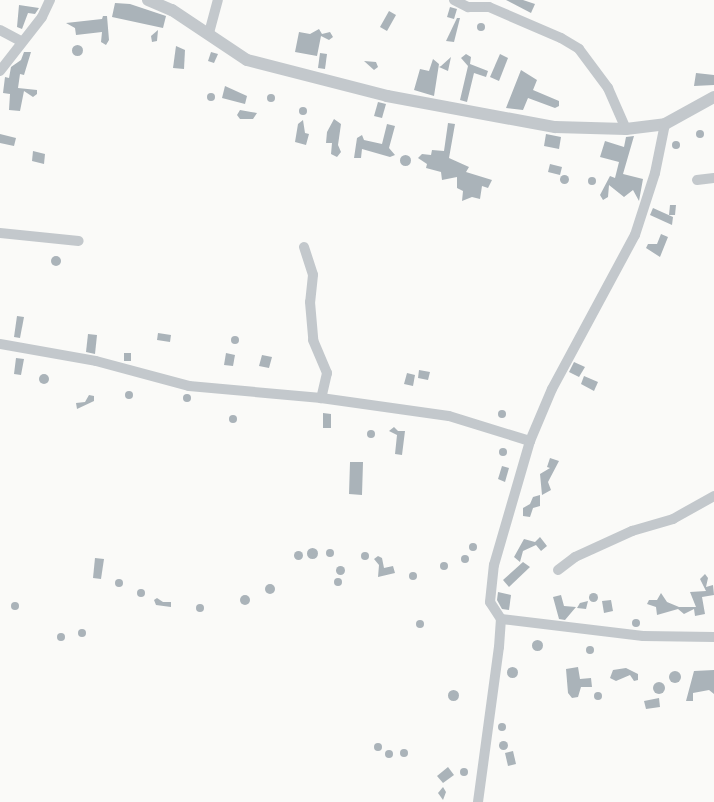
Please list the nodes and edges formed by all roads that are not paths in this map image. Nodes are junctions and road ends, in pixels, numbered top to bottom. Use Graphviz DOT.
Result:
graph roads {
  1 [pos="50,0"];
  2 [pos="148,0"];
  3 [pos="218,0"];
  4 [pos="454,0"];
  5 [pos="0,30"];
  6 [pos="209,33"];
  7 [pos="21,41"];
  8 [pos="0,71"];
  9 [pos="714,96"];
  10 [pos="665,124"];
  11 [pos="626,129"];
  12 [pos="714,178"];
  13 [pos="697,180"];
  14 [pos="0,233"];
  15 [pos="79,241"];
  16 [pos="304,247"];
  17 [pos="0,344"];
  18 [pos="321,398"];
  19 [pos="530,441"];
  20 [pos="714,496"];
  21 [pos="558,570"];
  22 [pos="501,619"];
  23 [pos="714,637"];
  24 [pos="478,802"];
  1 -- 7 [label="street"];
  2 -- 6 [label="street"];
  3 -- 6 [label="street"];
  4 -- 11 [label="street"];
  5 -- 7 [label="street"];
  6 -- 11 [label="street"];
  7 -- 8 [label="street"];
  9 -- 10 [label="street"];
  10 -- 11 [label="street"];
  10 -- 19 [label="street"];
  12 -- 13 [label="street"];
  14 -- 15 [label="street"];
  16 -- 18 [label="street"];
  17 -- 18 [label="street"];
  18 -- 19 [label="street"];
  19 -- 22 [label="street"];
  20 -- 21 [label="street"];
  22 -- 23 [label="street"];
  22 -- 24 [label="street"];
}
